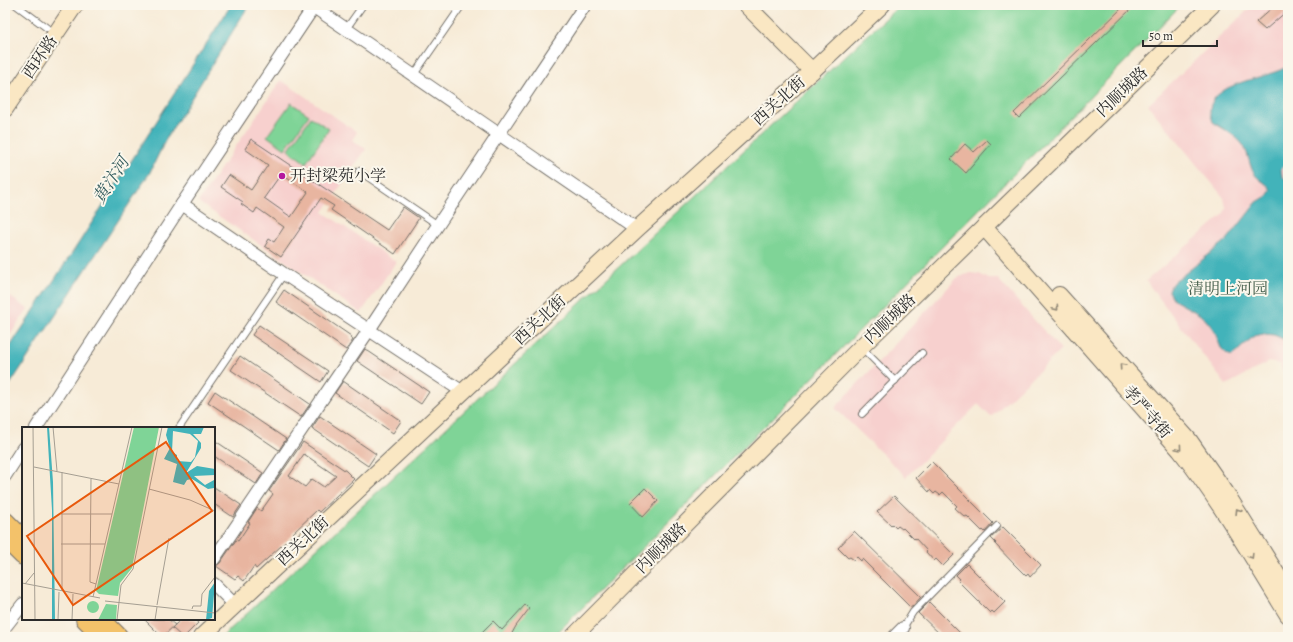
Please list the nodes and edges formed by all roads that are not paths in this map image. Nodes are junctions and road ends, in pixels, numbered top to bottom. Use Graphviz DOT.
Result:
graph roads {
  1 [pos="16,5"];
  2 [pos="62,5"];
  3 [pos="75,5"];
  4 [pos="363,5"];
  5 [pos="462,5"];
  6 [pos="586,5"];
  7 [pos="746,5"];
  8 [pos="882,5"];
  9 [pos="1212,5"];
  10 [pos="314,6"];
  11 [pos="47,28"];
  12 [pos="346,29"];
  13 [pos="812,71"];
  14 [pos="413,76"];
  15 [pos="5,91"];
  16 [pos="5,109"];
  17 [pos="499,134"];
  18 [pos="359,171"];
  19 [pos="182,204"];
  20 [pos="988,223"];
  21 [pos="438,225"];
  22 [pos="638,230"];
  23 [pos="284,274"];
  24 [pos="369,330"];
  25 [pos="861,347"];
  26 [pos="922,353"];
  27 [pos="895,381"];
  28 [pos="463,392"];
  29 [pos="862,414"];
  30 [pos="37,427"];
  31 [pos="180,427"];
  32 [pos="22,450"];
  33 [pos="5,476"];
  34 [pos="5,521"];
  35 [pos="997,526"];
  36 [pos="5,538"];
  37 [pos="22,538"];
  38 [pos="22,555"];
  39 [pos="215,558"];
  40 [pos="215,585"];
  41 [pos="1288,592"];
  42 [pos="22,605"];
  43 [pos="235,605"];
  44 [pos="1288,615"];
  45 [pos="86,620"];
  46 [pos="102,620"];
  47 [pos="5,627"];
  48 [pos="903,628"];
  49 [pos="103,637"];
  50 [pos="119,637"];
  51 [pos="201,637"];
  52 [pos="573,637"];
  53 [pos="894,637"];
  1 -- 11 [label="lane"];
  2 -- 11 [label="street, 西环路"];
  3 -- 16 [label="street, 西环路"];
  4 -- 12 [label="lane"];
  5 -- 14 [label="lane"];
  6 -- 17 [label="street"];
  7 -- 13 [label="street"];
  8 -- 13 [label="street, 西关北街"];
  9 -- 20 [label="street, 内顺城路"];
  10 -- 12 [label="street"];
  10 -- 19 [label="street"];
  11 -- 15 [label="street, 西环路"];
  12 -- 14 [label="street"];
  13 -- 22 [label="street, 西关北街"];
  14 -- 17 [label="street"];
  17 -- 21 [label="street"];
  17 -- 22 [label="street"];
  18 -- 21 [label="lane"];
  19 -- 23 [label="street"];
  19 -- 30 [label="street"];
  20 -- 25 [label="street, 内顺城路"];
  41 -- 20 [label="street, 孝严寺街, one-way"];
  20 -- 44 [label="street, 孝严寺街, one-way"];
  21 -- 24 [label="street"];
  22 -- 28 [label="street, 西关北街"];
  23 -- 24 [label="street"];
  23 -- 31 [label="lane"];
  24 -- 28 [label="street"];
  24 -- 39 [label="street"];
  25 -- 27 [label="lane"];
  25 -- 52 [label="street, 内顺城路"];
  26 -- 27 [label="lane"];
  27 -- 29 [label="lane"];
  28 -- 43 [label="street, 西关北街"];
  32 -- 33 [label="street"];
  34 -- 37 [label="main road"];
  35 -- 48 [label="lane"];
  36 -- 38 [label="main road"];
  40 -- 43 [label="street"];
  42 -- 47 [label="street"];
  43 -- 51 [label="street, 西关北街"];
  45 -- 49 [label="main road"];
  46 -- 50 [label="main road"];
  48 -- 53 [label="street"];
}
